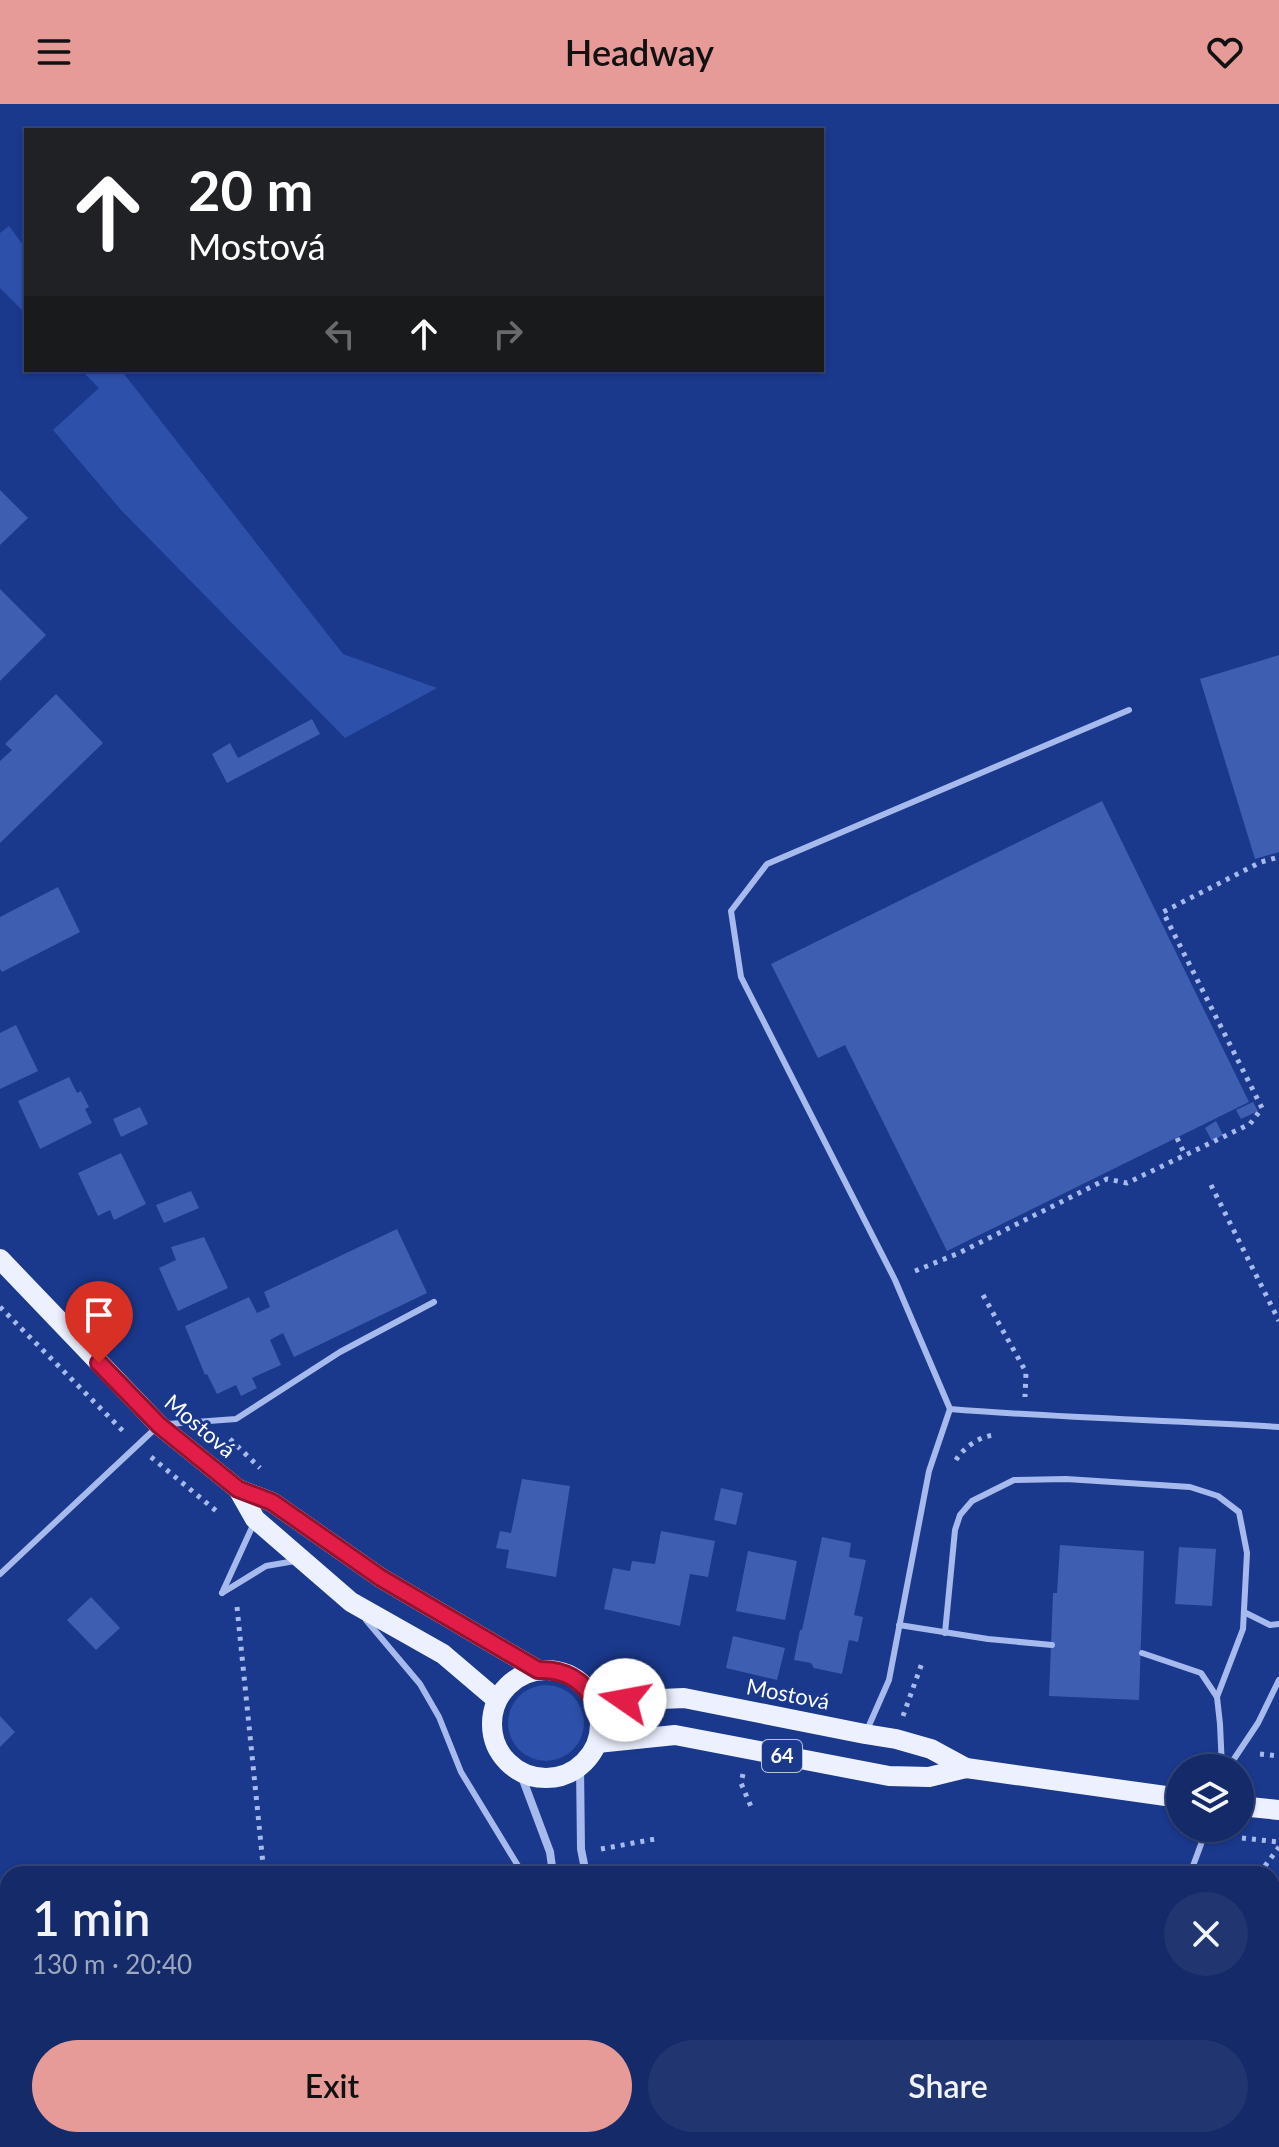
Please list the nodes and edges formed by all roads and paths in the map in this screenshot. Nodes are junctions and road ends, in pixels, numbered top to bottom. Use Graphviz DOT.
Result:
graph roads {
  1 [pos="1129,710"];
  2 [pos="1279,857"];
  3 [pos="1177,1138"];
  4 [pos="1185,1155"];
  5 [pos="1211,1185"];
  6 [pos="0,1259"];
  7 [pos="915,1271"];
  8 [pos="983,1295"];
  9 [pos="434,1302"];
  10 [pos="0,1307"];
  11 [pos="1279,1321"];
  12 [pos="1025,1398"];
  13 [pos="950,1409"];
  14 [pos="210,1421"];
  15 [pos="113,1423"];
  16 [pos="159,1425"];
  17 [pos="1279,1427"];
  18 [pos="263,1471"];
  19 [pos="238,1489"];
  20 [pos="255,1519"];
  21 [pos="301,1560"];
  22 [pos="0,1574"];
  23 [pos="351,1602"];
  24 [pos="237,1606"];
  25 [pos="1244,1612"];
  26 [pos="1279,1624"];
  27 [pos="899,1625"];
  28 [pos="945,1633"];
  29 [pos="1052,1645"];
  30 [pos="1142,1653"];
  31 [pos="922,1663"];
  32 [pos="538,1670"];
  33 [pos="1279,1680"];
  34 [pos="1217,1697"];
  35 [pos="497,1700"];
  36 [pos="595,1702"];
  37 [pos="902,1718"];
  38 [pos="865,1734"];
  39 [pos="597,1743"];
  40 [pos="1221,1754"];
  41 [pos="1237,1754"];
  42 [pos="580,1766"];
  43 [pos="966,1768"];
  44 [pos="520,1772"];
  45 [pos="743,1775"];
  46 [pos="1166,1796"];
  47 [pos="1254,1807"];
  48 [pos="752,1809"];
  49 [pos="1279,1810"];
  50 [pos="655,1839"];
  51 [pos="1254,1840"];
  52 [pos="1202,1842"];
  53 [pos="1279,1845"];
  54 [pos="608,1849"];
  55 [pos="263,1866"];
  56 [pos="518,1866"];
  57 [pos="552,1866"];
  58 [pos="584,1866"];
  59 [pos="1193,1866"];
  60 [pos="1265,1866"];
  1 -- 13 [label="lane"];
  2 -- 4 [label="path"];
  3 -- 4 [label="path"];
  4 -- 7 [label="path"];
  5 -- 11 [label="path"];
  6 -- 16 [label="main road, Mostová"];
  8 -- 12 [label="path"];
  9 -- 14 [label="lane"];
  10 -- 15 [label="path"];
  13 -- 17 [label="lane"];
  13 -- 27 [label="lane"];
  14 -- 16 [label="lane"];
  14 -- 18 [label="path"];
  16 -- 19 [label="main road, Mostová"];
  16 -- 22 [label="lane"];
  19 -- 20 [label="main road, Mostová"];
  19 -- 32 [label="main road, Mostová"];
  20 -- 21 [label="main road, Mostová"];
  20 -- 21 [label="lane"];
  21 -- 23 [label="main road, Mostová"];
  23 -- 35 [label="main road, Mostová"];
  23 -- 56 [label="lane"];
  24 -- 55 [label="path"];
  25 -- 26 [label="lane"];
  25 -- 28 [label="lane"];
  25 -- 34 [label="lane"];
  27 -- 28 [label="lane"];
  27 -- 38 [label="lane"];
  28 -- 29 [label="lane"];
  30 -- 34 [label="lane"];
  31 -- 37 [label="path"];
  32 -- 35 [label="main road"];
  32 -- 36 [label="main road"];
  33 -- 41 [label="lane"];
  34 -- 40 [label="lane"];
  35 -- 44 [label="main road"];
  36 -- 38 [label="main road, Mostová / 64"];
  36 -- 39 [label="main road"];
  38 -- 43 [label="main road, Mostová / 64"];
  39 -- 42 [label="main road"];
  39 -- 43 [label="main road, Mostová / 64"];
  42 -- 44 [label="main road"];
  42 -- 58 [label="street"];
  43 -- 46 [label="main road, Mostová / 64"];
  44 -- 57 [label="street"];
  45 -- 48 [label="path"];
  47 -- 49 [label="main road"];
  50 -- 54 [label="path"];
  51 -- 53 [label="path"];
  52 -- 59 [label="lane"];
  53 -- 60 [label="path"];
}
